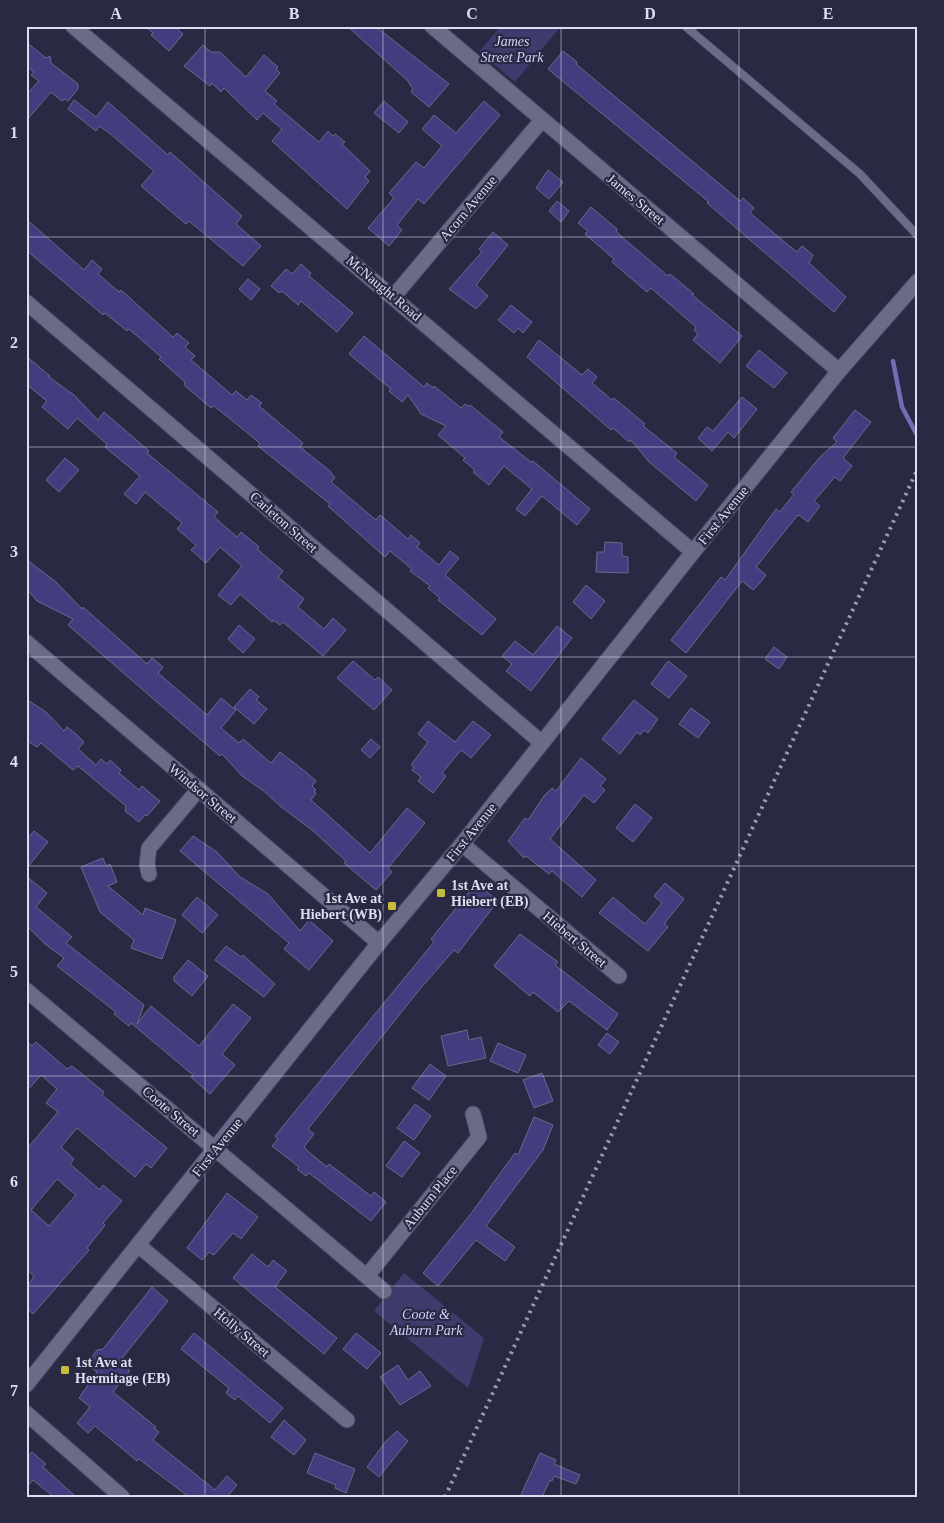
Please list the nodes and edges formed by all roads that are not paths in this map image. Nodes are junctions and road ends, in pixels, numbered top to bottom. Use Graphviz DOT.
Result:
graph roads {
  1 [pos="73,26"];
  2 [pos="432,26"];
  3 [pos="685,26"];
  4 [pos="542,120"];
  5 [pos="918,236"];
  6 [pos="918,281"];
  7 [pos="394,296"];
  8 [pos="26,302"];
  9 [pos="839,372"];
  10 [pos="693,552"];
  11 [pos="26,642"];
  12 [pos="542,743"];
  13 [pos="199,789"];
  14 [pos="462,844"];
  15 [pos="149,874"];
  16 [pos="379,943"];
  17 [pos="619,976"];
  18 [pos="26,990"];
  19 [pos="473,1114"];
  20 [pos="216,1149"];
  21 [pos="138,1244"];
  22 [pos="366,1276"];
  23 [pos="384,1290"];
  24 [pos="26,1384"];
  25 [pos="26,1414"];
  26 [pos="347,1420"];
  27 [pos="122,1497"];
  1 -- 7 [label="street, McNaught Road"];
  2 -- 4 [label="street, James Street"];
  3 -- 5 [label="lane"];
  4 -- 7 [label="street, Acorn Avenue"];
  4 -- 9 [label="street, James Street"];
  6 -- 9 [label="street, First Avenue"];
  7 -- 10 [label="street, McNaught Road"];
  8 -- 12 [label="street, Carleton Street"];
  9 -- 10 [label="street, First Avenue"];
  10 -- 12 [label="street, First Avenue"];
  11 -- 13 [label="street, Windsor Street"];
  12 -- 14 [label="street, First Avenue"];
  13 -- 15 [label="street"];
  13 -- 16 [label="street, Windsor Street"];
  14 -- 16 [label="street, First Avenue"];
  14 -- 17 [label="street, Hiebert Street"];
  16 -- 20 [label="street, First Avenue"];
  18 -- 20 [label="street, Coote Street"];
  19 -- 22 [label="street, Auburn Place"];
  20 -- 21 [label="street, First Avenue"];
  20 -- 22 [label="street, Coote Street"];
  21 -- 24 [label="street, First Avenue"];
  21 -- 26 [label="street, Holly Street"];
  22 -- 23 [label="street, Coote Street"];
  25 -- 27 [label="street"];
}
